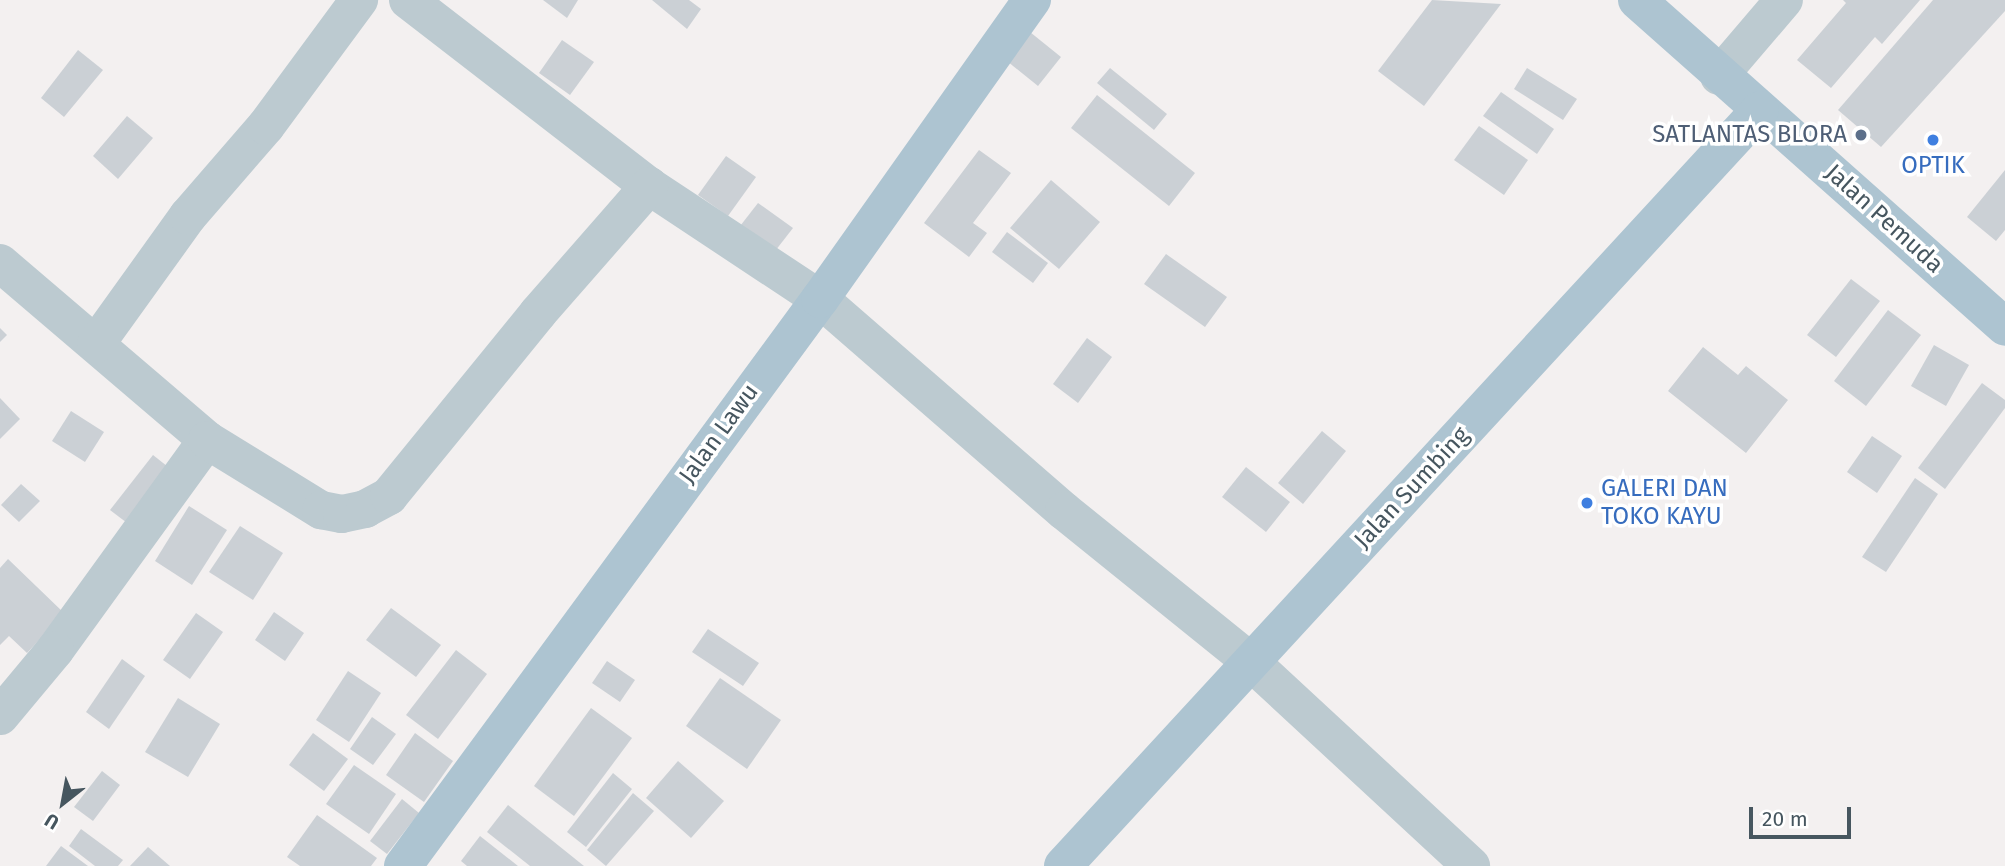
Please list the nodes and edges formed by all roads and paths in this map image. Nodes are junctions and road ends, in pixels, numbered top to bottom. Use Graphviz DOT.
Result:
graph roads {
  1 [pos="359,0"];
  2 [pos="1032,0"];
  3 [pos="1637,0"];
  4 [pos="1784,0"];
  5 [pos="422,4"];
  6 [pos="1719,76"];
  7 [pos="1760,110"];
  8 [pos="659,192"];
  9 [pos="0,262"];
  10 [pos="821,299"];
  11 [pos="2005,327"];
  12 [pos="96,344"];
  13 [pos="207,440"];
  14 [pos="1251,662"];
  15 [pos="0,716"];
  16 [pos="403,866"];
  17 [pos="1063,866"];
  18 [pos="1471,866"];
  1 -- 12 [label="street"];
  2 -- 10 [label="main road, Jalan Lawu"];
  3 -- 6 [label="main road, Jalan Pemuda"];
  4 -- 6 [label="street"];
  5 -- 8 [label="street"];
  6 -- 7 [label="main road, Jalan Pemuda"];
  7 -- 11 [label="main road, Jalan Pemuda"];
  7 -- 14 [label="main road, Jalan Sumbing"];
  8 -- 10 [label="street"];
  8 -- 13 [label="street"];
  9 -- 12 [label="street"];
  10 -- 14 [label="street"];
  10 -- 16 [label="main road, Jalan Lawu"];
  12 -- 13 [label="street"];
  13 -- 15 [label="street"];
  14 -- 17 [label="main road, Jalan Sumbing"];
  14 -- 18 [label="street"];
}
